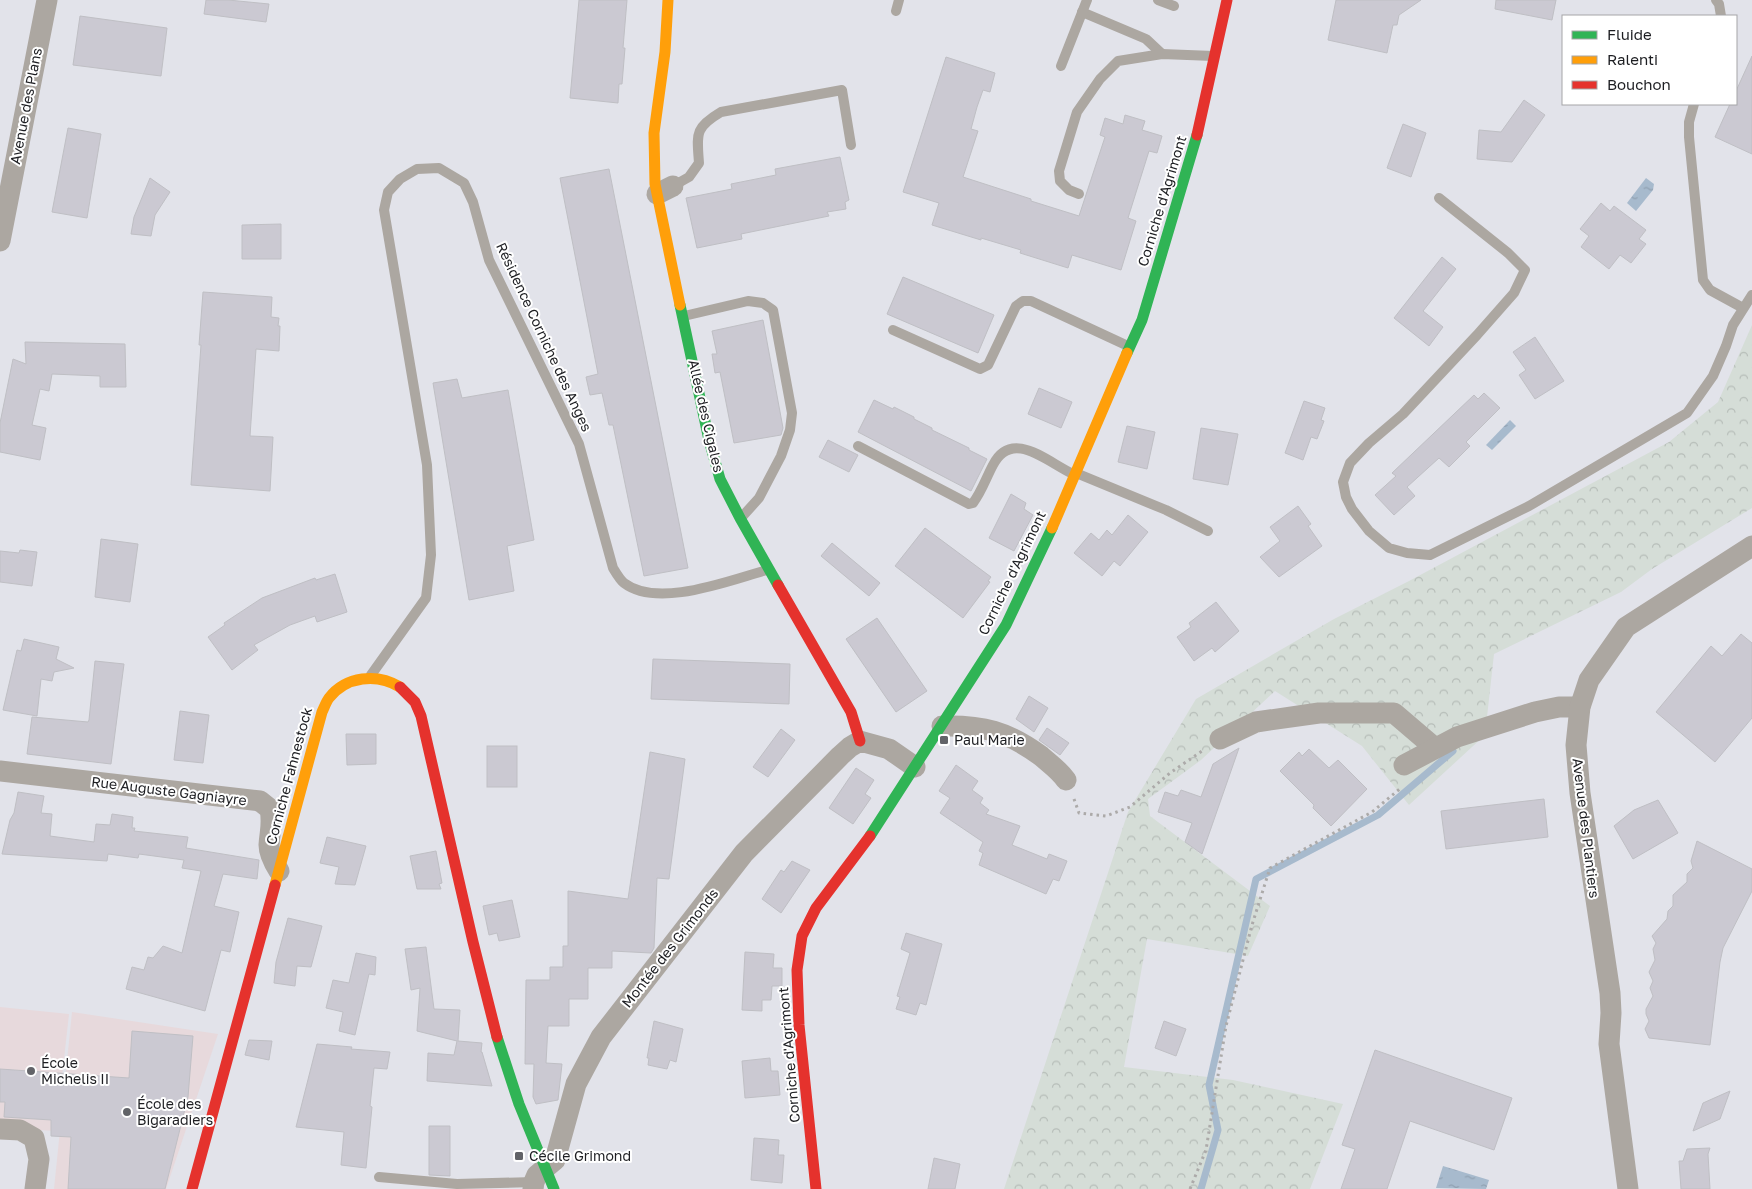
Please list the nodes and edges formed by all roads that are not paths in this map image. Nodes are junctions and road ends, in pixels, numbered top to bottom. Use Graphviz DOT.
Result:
graph roads {
  1 [pos="47,0"];
  2 [pos="668,0"];
  3 [pos="899,0"];
  4 [pos="1087,0"];
  5 [pos="1158,0"];
  6 [pos="1227,0"];
  7 [pos="1716,0"];
  8 [pos="1174,6"];
  9 [pos="896,11"];
  10 [pos="1082,12"];
  11 [pos="1720,15"];
  12 [pos="1162,54"];
  13 [pos="1214,56"];
  14 [pos="1061,66"];
  15 [pos="1694,105"];
  16 [pos="850,145"];
  17 [pos="665,190"];
  18 [pos="1079,194"];
  19 [pos="1439,198"];
  20 [pos="0,239"];
  21 [pos="1752,295"];
  22 [pos="1743,308"];
  23 [pos="684,316"];
  24 [pos="893,330"];
  25 [pos="1129,346"];
  26 [pos="858,446"];
  27 [pos="1075,474"];
  28 [pos="740,518"];
  29 [pos="1208,531"];
  30 [pos="1752,546"];
  31 [pos="770,569"];
  32 [pos="369,677"];
  33 [pos="1580,707"];
  34 [pos="942,726"];
  35 [pos="1220,738"];
  36 [pos="860,741"];
  37 [pos="1435,748"];
  38 [pos="915,767"];
  39 [pos="0,771"];
  40 [pos="1405,774"];
  41 [pos="1066,780"];
  42 [pos="279,871"];
  43 [pos="0,1128"];
  44 [pos="379,1177"];
  45 [pos="537,1180"];
  46 [pos="35,1189"];
  47 [pos="192,1189"];
  48 [pos="554,1189"];
  49 [pos="816,1189"];
  50 [pos="1628,1189"];
  1 -- 20 [label="street, Avenue des Plans"];
  2 -- 17 [label="street, Allée des Cigales"];
  3 -- 9 [label="lane"];
  4 -- 10 [label="lane"];
  5 -- 8 [label="lane"];
  6 -- 13 [label="street, Corniche d'Agrimont"];
  7 -- 11 [label="lane"];
  10 -- 12 [label="lane"];
  10 -- 14 [label="lane"];
  12 -- 13 [label="lane"];
  12 -- 18 [label="lane"];
  13 -- 25 [label="street, Corniche d'Agrimont"];
  15 -- 22 [label="lane"];
  16 -- 17 [label="lane"];
  17 -- 23 [label="street, Allée des Cigales"];
  19 -- 22 [label="lane"];
  21 -- 22 [label="lane"];
  23 -- 28 [label="street, Allée des Cigales"];
  23 -- 28 [label="lane"];
  24 -- 25 [label="lane"];
  25 -- 27 [label="street, Corniche d'Agrimont"];
  26 -- 27 [label="lane"];
  27 -- 29 [label="lane"];
  27 -- 34 [label="street, Corniche d'Agrimont"];
  28 -- 31 [label="street, Allée des Cigales"];
  30 -- 33 [label="street, Avenue des Plantiers"];
  31 -- 32 [label="lane, Résidence Corniche des Anges"];
  31 -- 36 [label="street, Allée des Cigales"];
  32 -- 42 [label="street, Corniche Fahnestock"];
  32 -- 45 [label="street"];
  33 -- 37 [label="street"];
  33 -- 50 [label="street, Avenue des Plantiers"];
  34 -- 38 [label="street, Corniche d'Agrimont"];
  34 -- 41 [label="street"];
  35 -- 37 [label="street"];
  36 -- 38 [label="street"];
  36 -- 45 [label="street, Montée des Grimonds"];
  37 -- 40 [label="street"];
  38 -- 49 [label="street, Corniche d'Agrimont"];
  39 -- 42 [label="street, Rue Auguste Gagniayre"];
  42 -- 47 [label="street, Corniche Fahnestock"];
  43 -- 46 [label="street"];
  44 -- 45 [label="lane"];
  45 -- 48 [label="street"];
}
